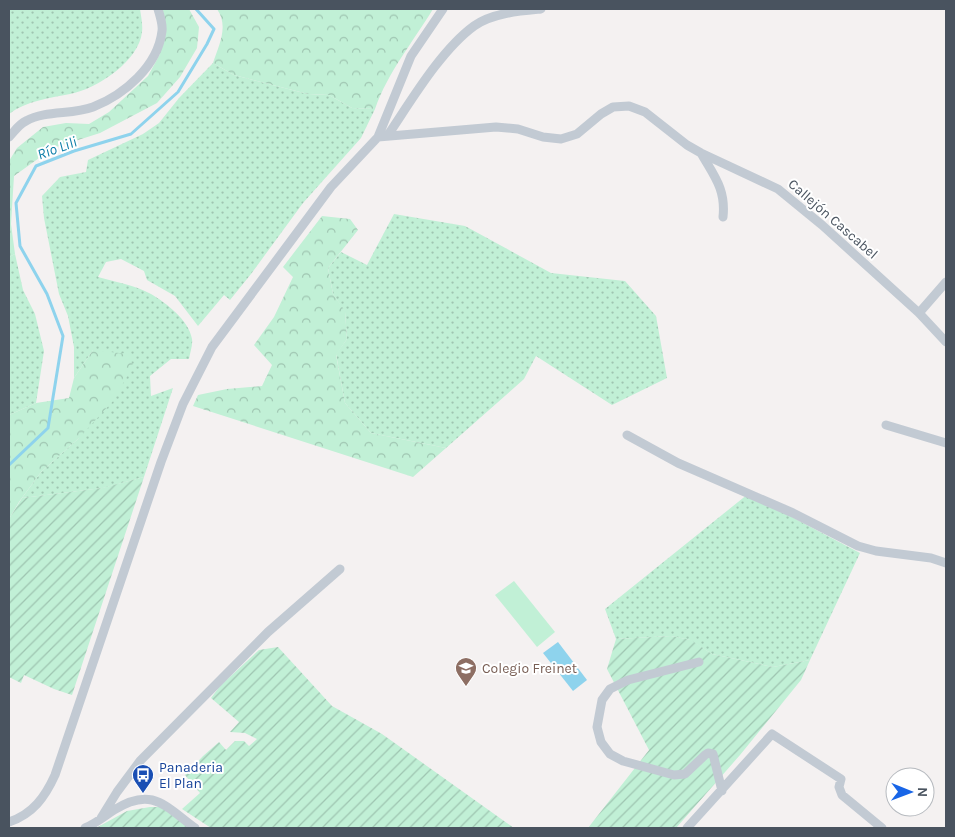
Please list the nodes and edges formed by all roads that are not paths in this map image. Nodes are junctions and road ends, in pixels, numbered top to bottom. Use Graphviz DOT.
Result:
graph roads {
  1 [pos="158,9"];
  2 [pos="442,9"];
  3 [pos="541,9"];
  4 [pos="388,135"];
  5 [pos="9,137"];
  6 [pos="378,137"];
  7 [pos="701,153"];
  8 [pos="723,217"];
  9 [pos="946,282"];
  10 [pos="919,313"];
  11 [pos="946,342"];
  12 [pos="886,425"];
  13 [pos="627,435"];
  14 [pos="946,443"];
  15 [pos="946,563"];
  16 [pos="340,569"];
  17 [pos="699,662"];
  18 [pos="722,791"];
  19 [pos="102,818"];
  20 [pos="9,822"];
  21 [pos="85,828"];
  22 [pos="195,828"];
  23 [pos="687,828"];
  24 [pos="882,828"];
  1 -- 5 [label="street"];
  2 -- 6 [label="street"];
  3 -- 4 [label="street"];
  4 -- 6 [label="street, Callejón Cascabel"];
  4 -- 7 [label="street, Callejón Cascabel"];
  6 -- 20 [label="street"];
  7 -- 8 [label="street"];
  7 -- 10 [label="street, Callejón Cascabel"];
  9 -- 10 [label="street"];
  10 -- 11 [label="street, Callejón Cascabel"];
  12 -- 14 [label="street"];
  13 -- 15 [label="street"];
  16 -- 19 [label="street"];
  17 -- 18 [label="street"];
  18 -- 23 [label="street"];
  18 -- 24 [label="street"];
  19 -- 21 [label="street"];
  19 -- 22 [label="street"];
}
